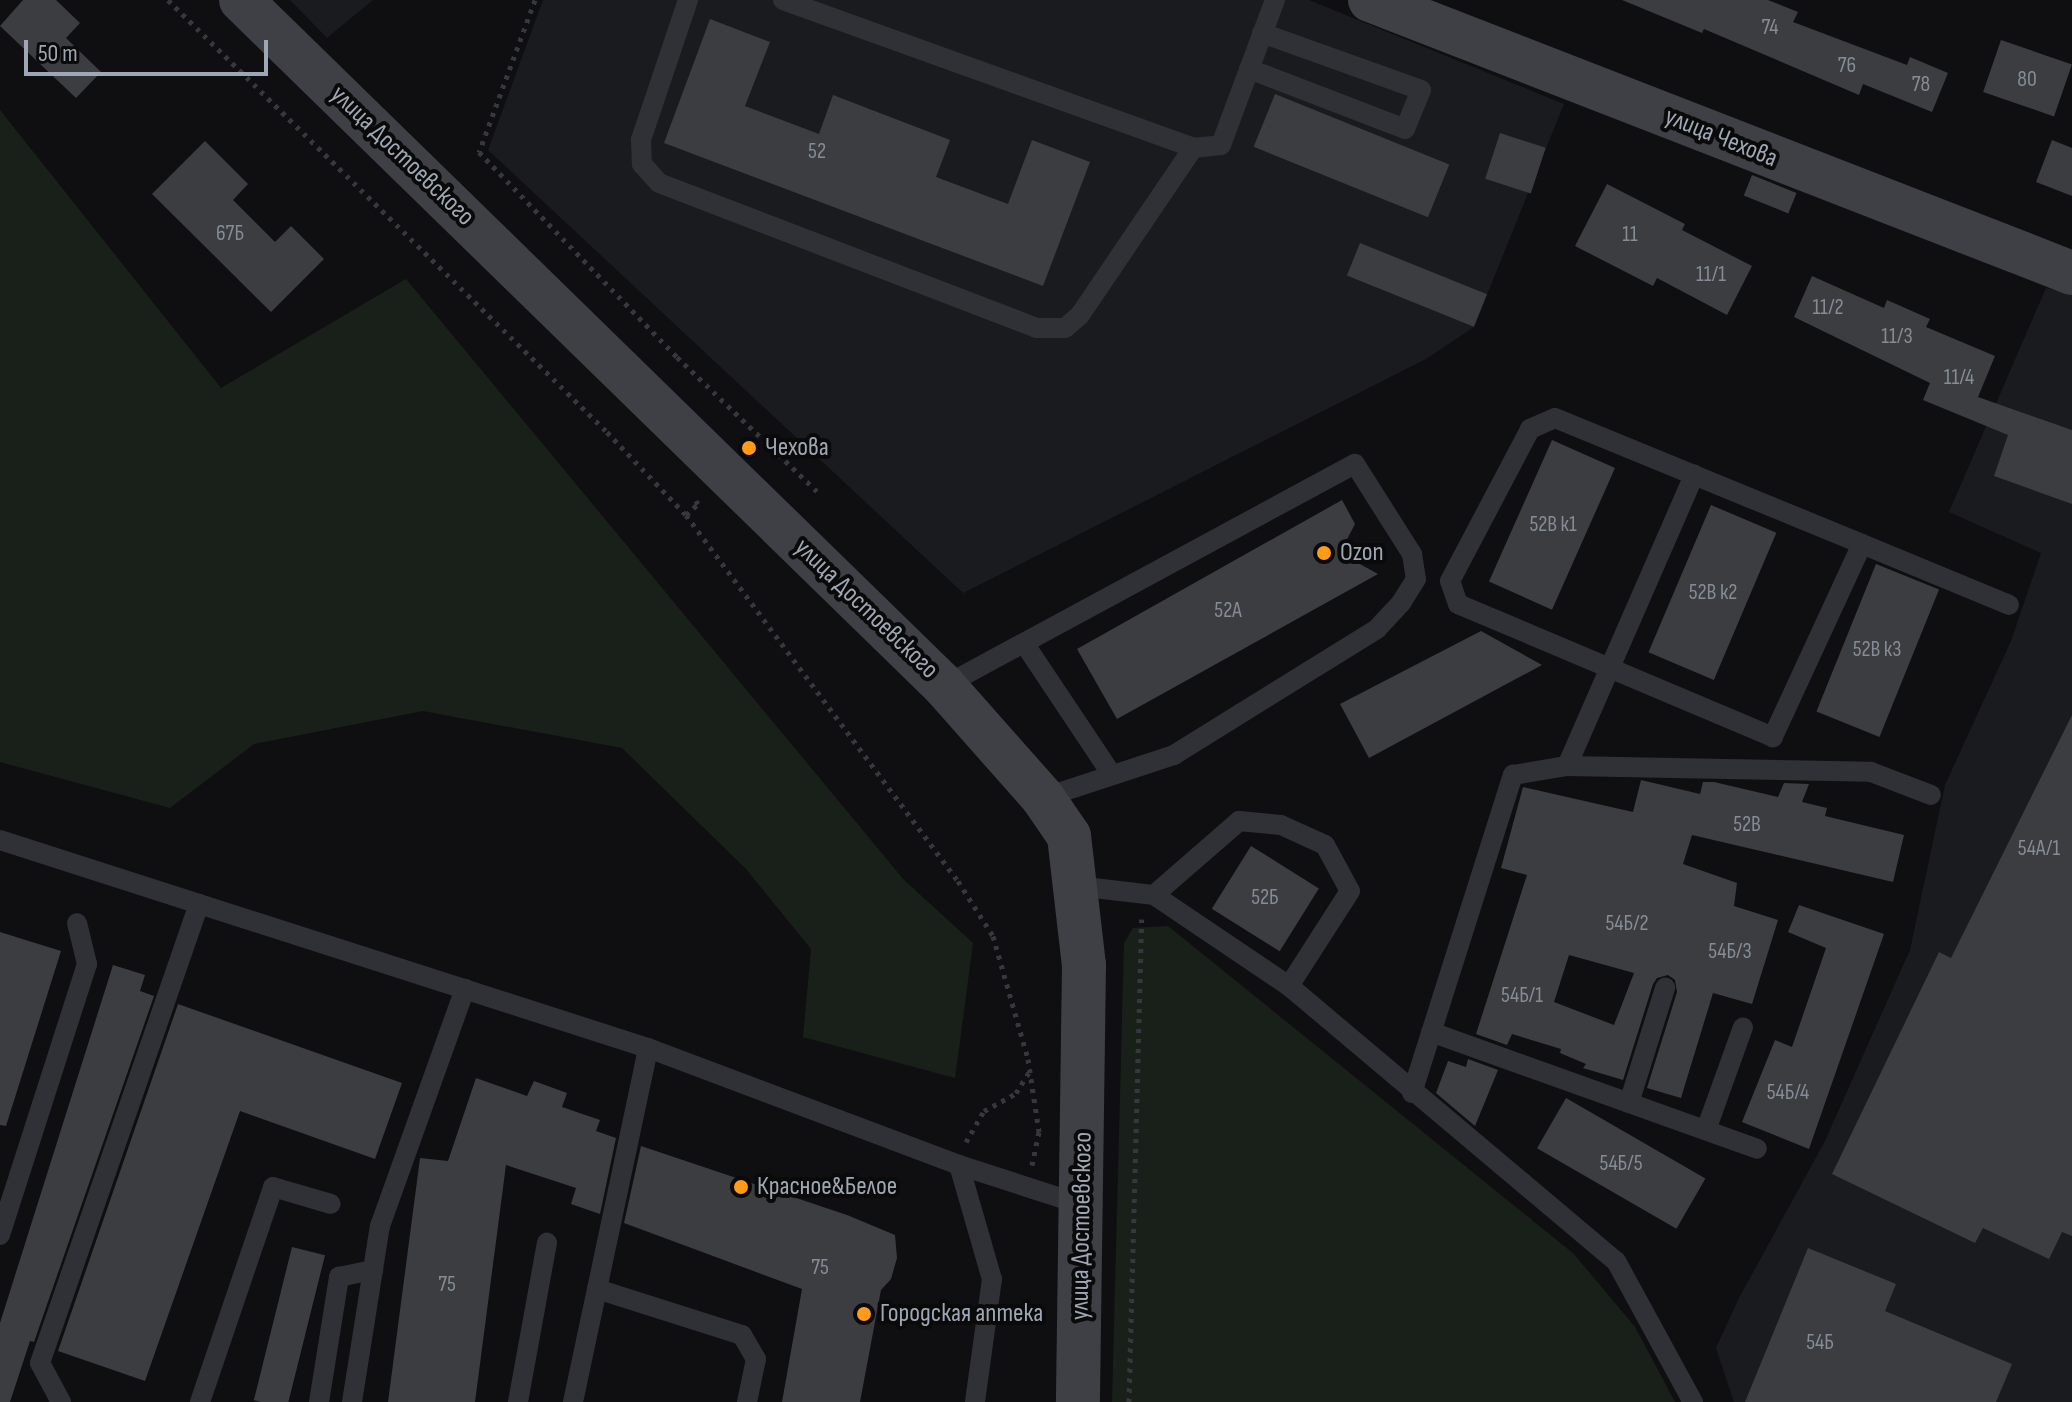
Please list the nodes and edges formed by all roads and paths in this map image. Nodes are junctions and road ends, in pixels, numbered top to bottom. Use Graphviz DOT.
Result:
graph roads {
  1 [pos="168,0"];
  2 [pos="241,0"];
  3 [pos="535,0"];
  4 [pos="688,0"];
  5 [pos="783,0"];
  6 [pos="1275,0"];
  7 [pos="1370,0"];
  8 [pos="1262,33"];
  9 [pos="1249,69"];
  10 [pos="1193,148"];
  11 [pos="2072,273"];
  12 [pos="626,440"];
  13 [pos="620,445"];
  14 [pos="1694,475"];
  15 [pos="687,492"];
  16 [pos="821,495"];
  17 [pos="686,515"];
  18 [pos="1862,544"];
  19 [pos="2009,605"];
  20 [pos="1024,643"];
  21 [pos="1610,669"];
  22 [pos="944,686"];
  23 [pos="1567,766"];
  24 [pos="1112,775"];
  25 [pos="1931,795"];
  26 [pos="1043,798"];
  27 [pos="0,840"];
  28 [pos="1077,886"];
  29 [pos="1147,894"];
  30 [pos="199,904"];
  31 [pos="77,923"];
  32 [pos="1289,986"];
  33 [pos="1665,988"];
  34 [pos="465,989"];
  35 [pos="1743,1027"];
  36 [pos="1431,1032"];
  37 [pos="648,1048"];
  38 [pos="1030,1071"];
  39 [pos="1412,1093"];
  40 [pos="1629,1103"];
  41 [pos="1706,1130"];
  42 [pos="1757,1149"];
  43 [pos="959,1165"];
  44 [pos="1027,1187"];
  45 [pos="331,1204"];
  46 [pos="1083,1205"];
  47 [pos="0,1235"];
  48 [pos="547,1243"];
  49 [pos="373,1270"];
  50 [pos="597,1289"];
  51 [pos="61,1402"];
  52 [pos="200,1402"];
  53 [pos="319,1402"];
  54 [pos="352,1402"];
  55 [pos="518,1402"];
  56 [pos="573,1402"];
  57 [pos="747,1402"];
  58 [pos="975,1402"];
  59 [pos="1078,1402"];
  60 [pos="1129,1402"];
  61 [pos="1693,1402"];
  1 -- 13 [label="path"];
  2 -- 22 [label="main road, улица Достоевского"];
  3 -- 16 [label="path"];
  4 -- 10 [label="lane"];
  5 -- 10 [label="lane"];
  6 -- 8 [label="lane"];
  7 -- 11 [label="main road, улица Чехова"];
  8 -- 9 [label="lane"];
  8 -- 9 [label="lane"];
  9 -- 10 [label="lane"];
  12 -- 13 [label="path"];
  13 -- 17 [label="path"];
  14 -- 18 [label="lane"];
  14 -- 21 [label="lane"];
  14 -- 21 [label="lane"];
  15 -- 17 [label="path"];
  17 -- 38 [label="path"];
  18 -- 19 [label="lane"];
  18 -- 21 [label="lane"];
  20 -- 22 [label="lane"];
  20 -- 24 [label="lane"];
  20 -- 24 [label="lane"];
  21 -- 23 [label="lane"];
  22 -- 26 [label="main road, улица Достоевского"];
  23 -- 25 [label="lane"];
  23 -- 36 [label="lane"];
  24 -- 26 [label="lane"];
  26 -- 28 [label="main road, улица Достоевского"];
  27 -- 30 [label="lane"];
  28 -- 29 [label="lane"];
  28 -- 46 [label="main road, улица Достоевского"];
  29 -- 32 [label="lane"];
  29 -- 32 [label="lane"];
  29 -- 60 [label="path"];
  30 -- 34 [label="lane"];
  30 -- 51 [label="lane"];
  31 -- 47 [label="lane"];
  32 -- 39 [label="lane"];
  33 -- 40 [label="lane"];
  34 -- 37 [label="lane"];
  34 -- 49 [label="lane"];
  35 -- 41 [label="lane"];
  36 -- 39 [label="lane"];
  36 -- 40 [label="lane"];
  37 -- 43 [label="lane"];
  37 -- 50 [label="lane"];
  38 -- 43 [label="path"];
  38 -- 44 [label="path"];
  39 -- 61 [label="lane"];
  40 -- 41 [label="lane"];
  41 -- 42 [label="lane"];
  43 -- 44 [label="lane"];
  43 -- 58 [label="lane"];
  44 -- 46 [label="lane"];
  45 -- 52 [label="lane"];
  46 -- 59 [label="main road, улица Достоевского"];
  48 -- 55 [label="lane"];
  49 -- 53 [label="lane"];
  49 -- 54 [label="lane"];
  50 -- 56 [label="lane"];
  50 -- 57 [label="lane"];
}
